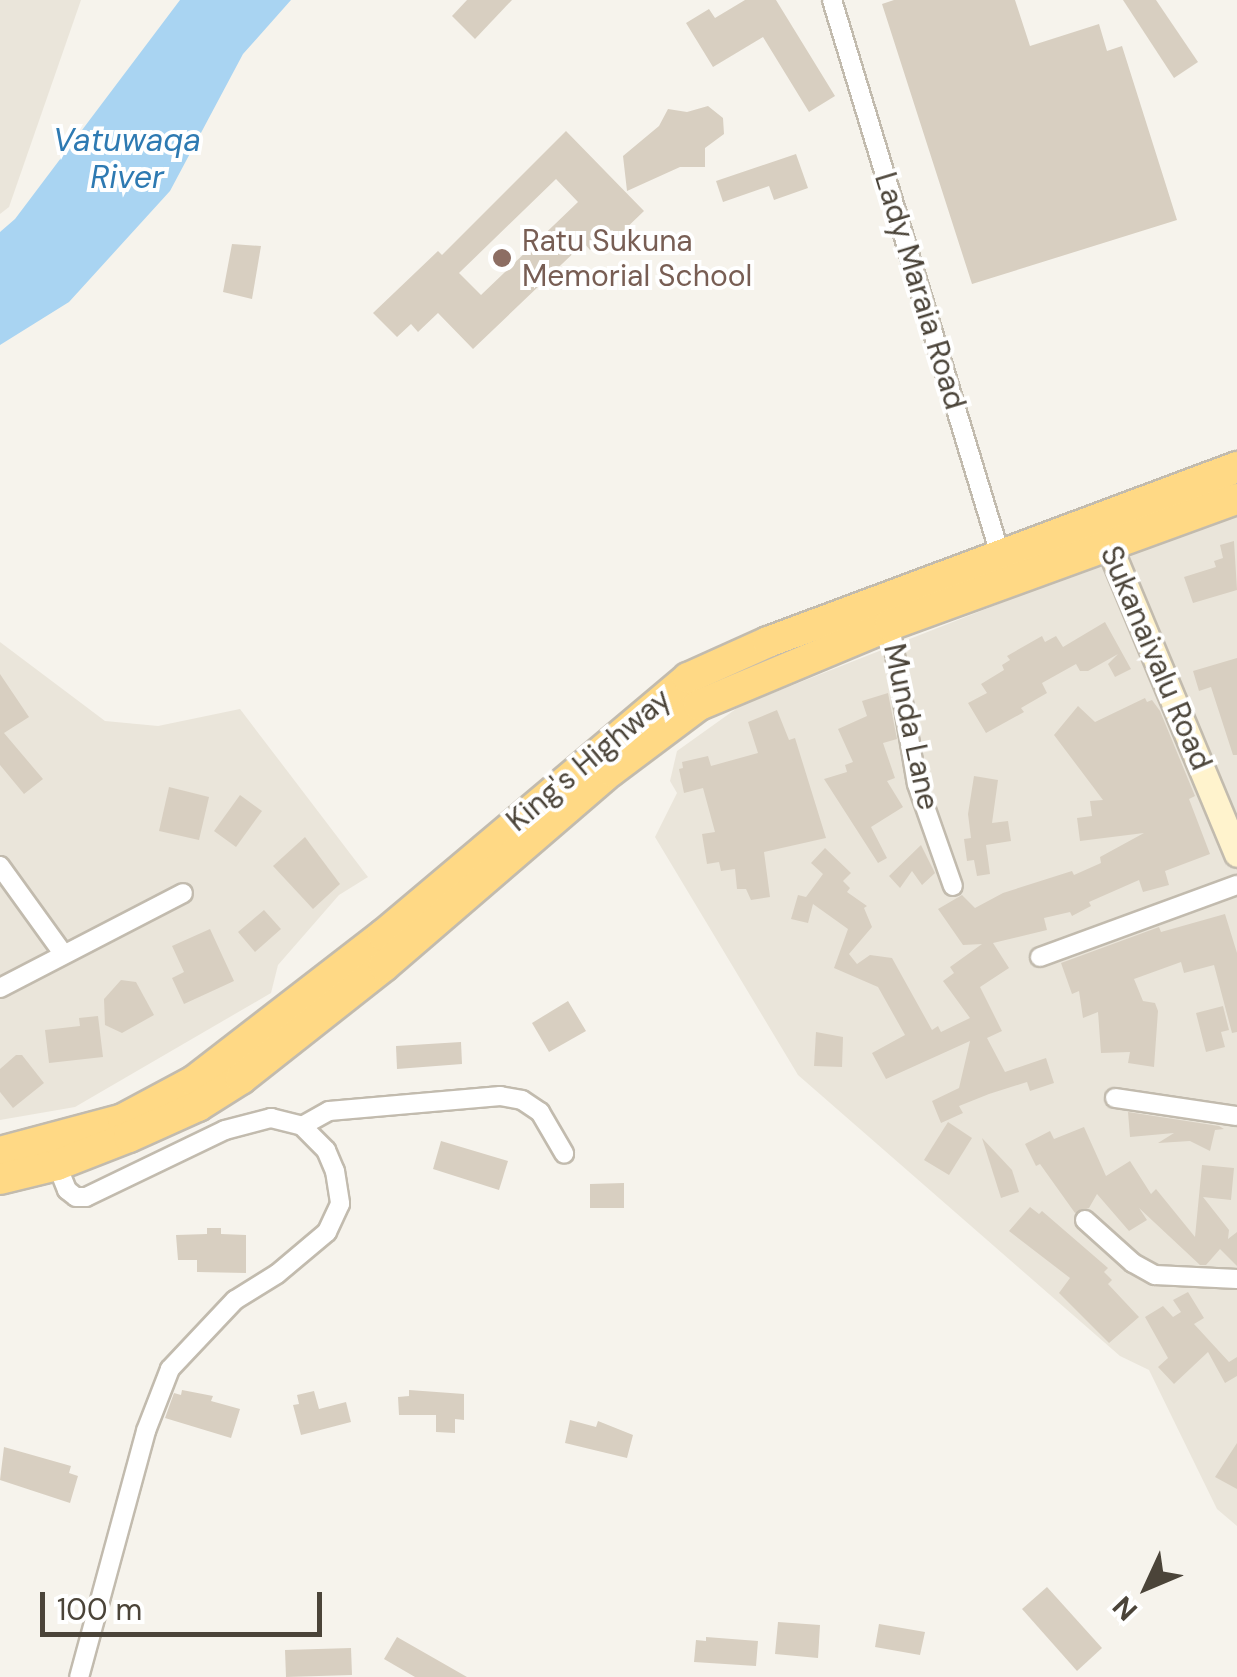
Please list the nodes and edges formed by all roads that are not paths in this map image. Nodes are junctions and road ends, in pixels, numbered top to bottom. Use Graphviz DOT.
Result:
graph roads {
  1 [pos="832,0"];
  2 [pos="1237,467"];
  3 [pos="1237,499"];
  4 [pos="1103,532"];
  5 [pos="1004,568"];
  6 [pos="890,626"];
  7 [pos="1229,808"];
  8 [pos="1237,854"];
  9 [pos="0,866"];
  10 [pos="1237,885"];
  11 [pos="953,886"];
  12 [pos="182,894"];
  13 [pos="62,952"];
  14 [pos="1040,957"];
  15 [pos="0,988"];
  16 [pos="1115,1098"];
  17 [pos="1237,1116"];
  18 [pos="302,1126"];
  19 [pos="0,1152"];
  20 [pos="564,1153"];
  21 [pos="57,1165"];
  22 [pos="0,1179"];
  23 [pos="1085,1220"];
  24 [pos="1237,1278"];
  25 [pos="79,1677"];
  1 -- 5 [label="street, Lady Maraia Road"];
  2 -- 4 [label="highway, King's Highway"];
  3 -- 4 [label="highway, King's Highway"];
  4 -- 5 [label="highway, King's Highway"];
  4 -- 7 [label="main road, Sukanaivalu Road"];
  5 -- 6 [label="highway, King's Highway"];
  5 -- 19 [label="highway, King's Highway"];
  6 -- 11 [label="street, Munda Lane"];
  6 -- 21 [label="highway, King's Highway"];
  7 -- 8 [label="main road, Sukanaivalu Road"];
  9 -- 13 [label="street"];
  10 -- 14 [label="street"];
  12 -- 13 [label="street"];
  13 -- 15 [label="street"];
  16 -- 17 [label="street"];
  18 -- 20 [label="street"];
  18 -- 21 [label="street"];
  18 -- 25 [label="street"];
  21 -- 22 [label="highway, King's Highway"];
  23 -- 24 [label="street"];
}
